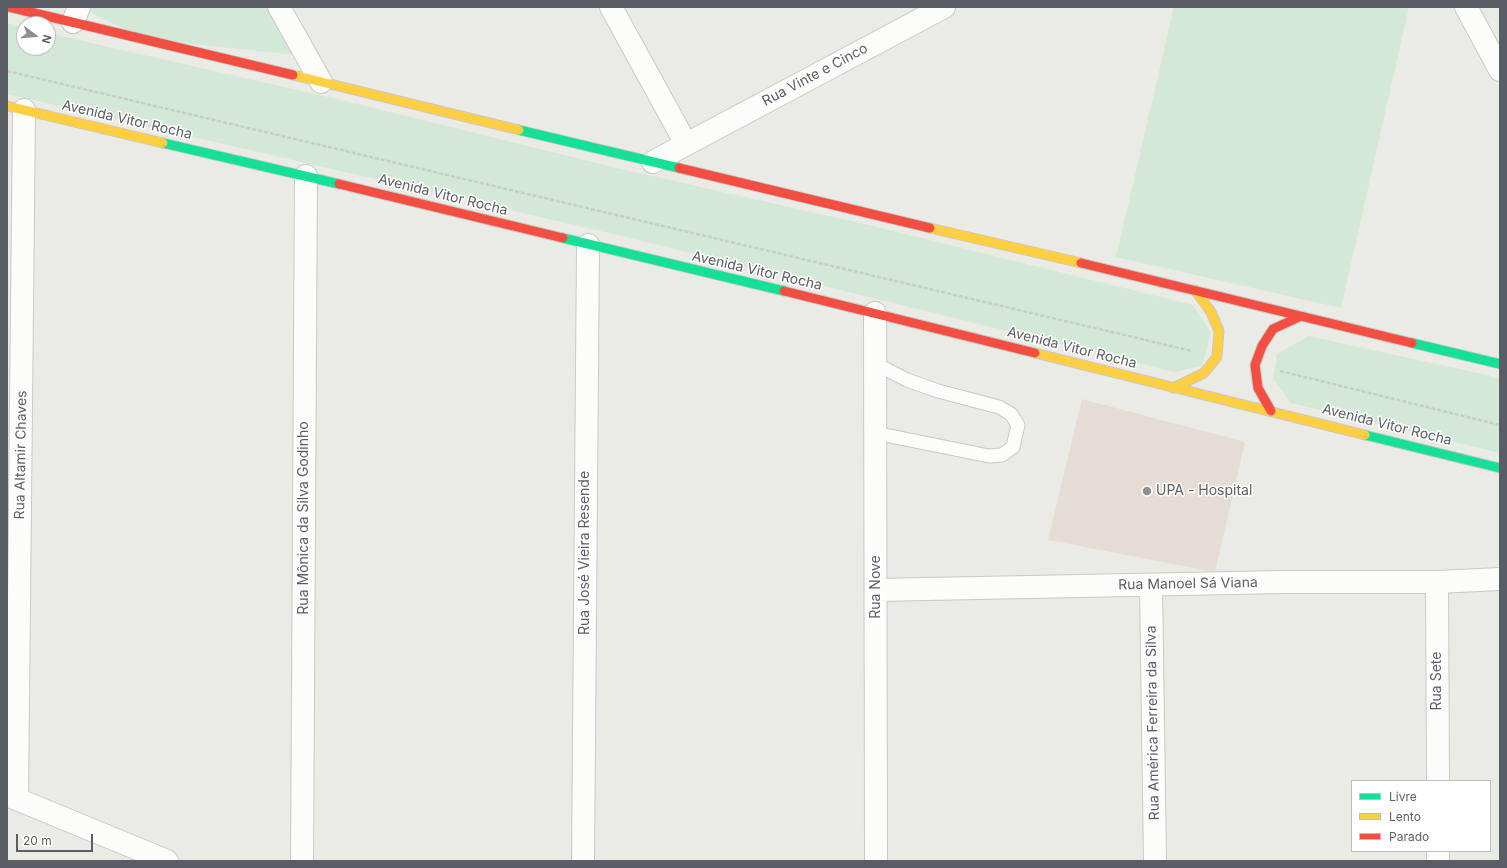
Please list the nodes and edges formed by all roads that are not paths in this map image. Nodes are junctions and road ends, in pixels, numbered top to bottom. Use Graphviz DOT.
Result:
graph roads {
  1 [pos="9,7"];
  2 [pos="279,7"];
  3 [pos="611,7"];
  4 [pos="944,7"];
  5 [pos="1466,7"];
  6 [pos="76,15"];
  7 [pos="1500,70"];
  8 [pos="321,82"];
  9 [pos="16,108"];
  10 [pos="686,144"];
  11 [pos="653,162"];
  12 [pos="306,176"];
  13 [pos="588,245"];
  14 [pos="1195,290"];
  15 [pos="875,313"];
  16 [pos="1299,317"];
  17 [pos="876,364"];
  18 [pos="1500,364"];
  19 [pos="1173,388"];
  20 [pos="1271,411"];
  21 [pos="876,433"];
  22 [pos="1500,468"];
  23 [pos="1500,579"];
  24 [pos="1437,582"];
  25 [pos="1151,585"];
  26 [pos="876,590"];
  27 [pos="1438,780"];
  28 [pos="10,799"];
  29 [pos="167,861"];
  30 [pos="302,861"];
  31 [pos="583,861"];
  32 [pos="876,861"];
  33 [pos="1155,861"];
  1 -- 6 [label="street"];
  2 -- 8 [label="street"];
  3 -- 10 [label="street"];
  4 -- 10 [label="street, Rua Vinte e Cinco"];
  5 -- 7 [label="street"];
  6 -- 8 [label="street"];
  8 -- 11 [label="street"];
  9 -- 12 [label="street, Avenida Vitor Rocha"];
  9 -- 28 [label="street, Rua Altamir Chaves"];
  10 -- 11 [label="street, Rua Vinte e Cinco"];
  11 -- 14 [label="street"];
  12 -- 13 [label="street, Avenida Vitor Rocha"];
  12 -- 30 [label="street, Rua Mônica da Silva Godinho"];
  13 -- 15 [label="street, Avenida Vitor Rocha"];
  13 -- 31 [label="street, Rua José Vieira Resende"];
  14 -- 16 [label="street"];
  14 -- 19 [label="street"];
  15 -- 17 [label="street, Rua Nove"];
  15 -- 19 [label="street, Avenida Vitor Rocha"];
  16 -- 18 [label="street"];
  16 -- 20 [label="street"];
  17 -- 21 [label="street, Rua Nove"];
  17 -- 21 [label="lane"];
  19 -- 20 [label="street, Avenida Vitor Rocha"];
  20 -- 22 [label="street, Avenida Vitor Rocha"];
  21 -- 26 [label="street, Rua Nove"];
  23 -- 24 [label="street, Rua Manoel Sá Viana"];
  24 -- 25 [label="street, Rua Manoel Sá Viana"];
  24 -- 27 [label="street, Rua Sete"];
  25 -- 26 [label="street, Rua Manoel Sá Viana"];
  25 -- 33 [label="street, Rua América Ferreira da Silva"];
  26 -- 32 [label="street, Rua Nove"];
  28 -- 29 [label="street"];
}
